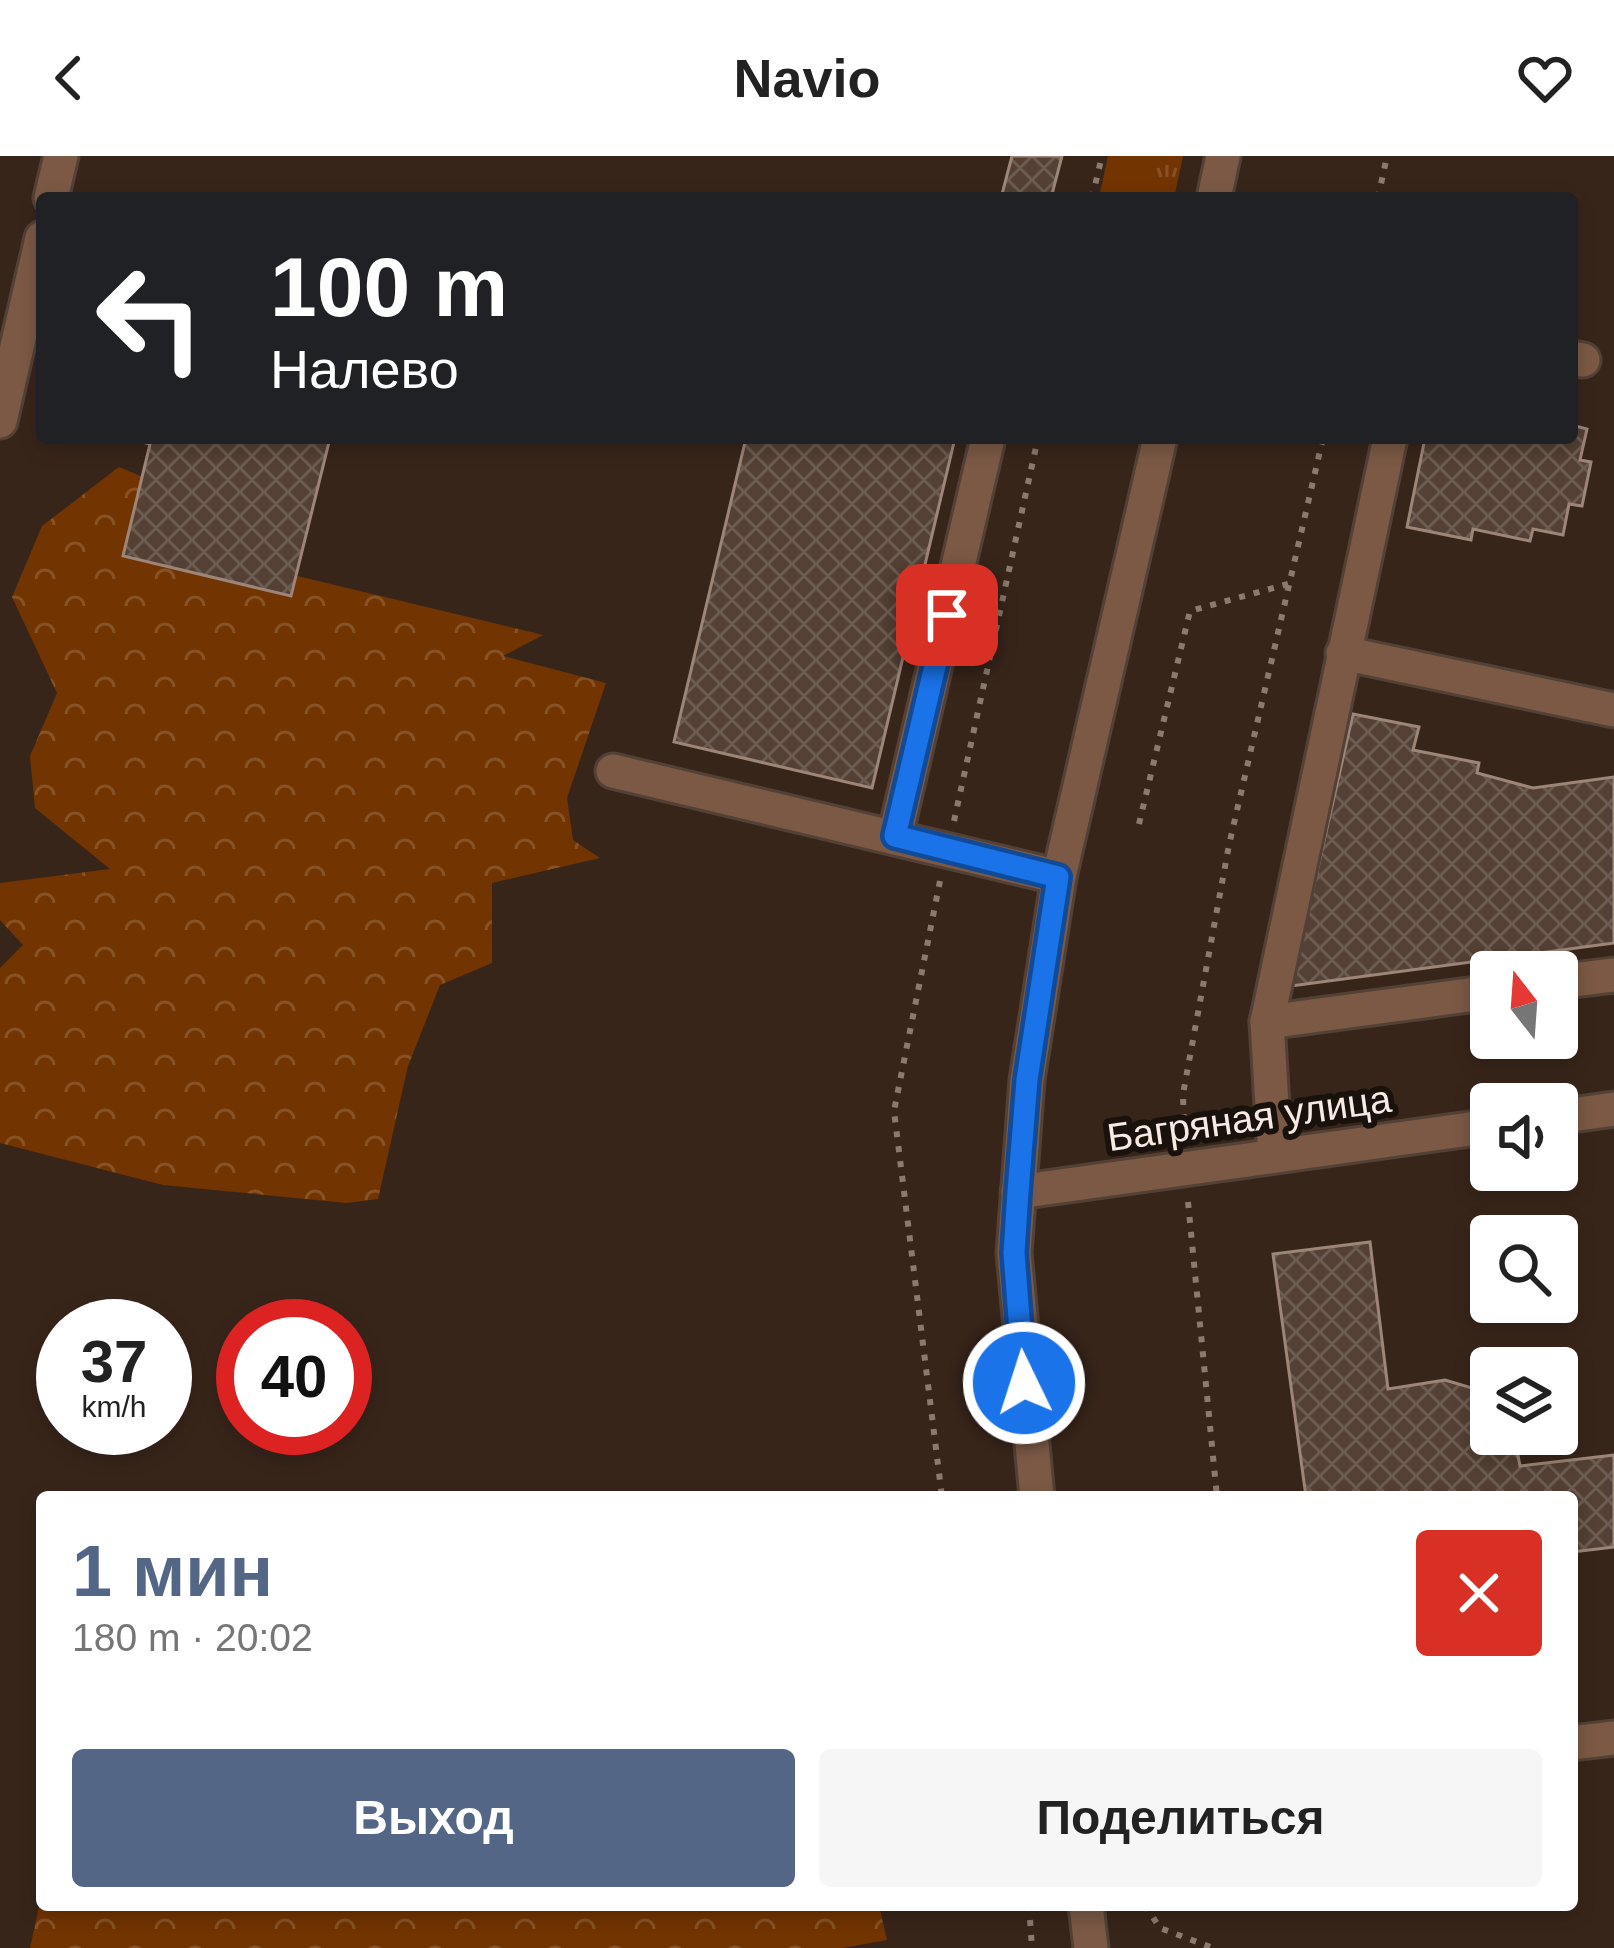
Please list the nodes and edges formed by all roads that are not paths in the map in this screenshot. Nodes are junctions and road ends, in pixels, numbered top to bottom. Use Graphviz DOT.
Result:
graph roads {
  1 [pos="61,156"];
  2 [pos="1223,156"];
  3 [pos="52,192"];
  4 [pos="1215,192"];
  5 [pos="36,264"];
  6 [pos="0,422"];
  7 [pos="987,444"];
  8 [pos="1159,444"];
  9 [pos="1389,444"];
  10 [pos="1343,652"];
  11 [pos="1614,710"];
  12 [pos="613,771"];
  13 [pos="895,836"];
  14 [pos="1058,877"];
  15 [pos="1614,974"];
  16 [pos="1578,979"];
  17 [pos="1470,995"];
  18 [pos="1267,1022"];
  19 [pos="1614,1109"];
  20 [pos="1578,1114"];
  21 [pos="1470,1129"];
  22 [pos="1275,1156"];
  23 [pos="1018,1192"];
  24 [pos="1036,1491"];
  25 [pos="1614,1738"];
  26 [pos="1578,1742"];
  27 [pos="1087,1911"];
  28 [pos="1091,1948"];
  1 -- 3 [label="street"];
  2 -- 4 [label="street"];
  5 -- 6 [label="street"];
  7 -- 13 [label="street"];
  8 -- 14 [label="street"];
  9 -- 10 [label="street"];
  10 -- 11 [label="street"];
  10 -- 18 [label="street"];
  12 -- 13 [label="street"];
  13 -- 14 [label="street"];
  14 -- 23 [label="street"];
  15 -- 16 [label="street"];
  17 -- 18 [label="street"];
  18 -- 22 [label="street"];
  19 -- 20 [label="street"];
  21 -- 22 [label="street, Багряная улица"];
  22 -- 23 [label="street, Багряная улица"];
  23 -- 24 [label="street"];
  25 -- 26 [label="street"];
  27 -- 28 [label="street"];
}
